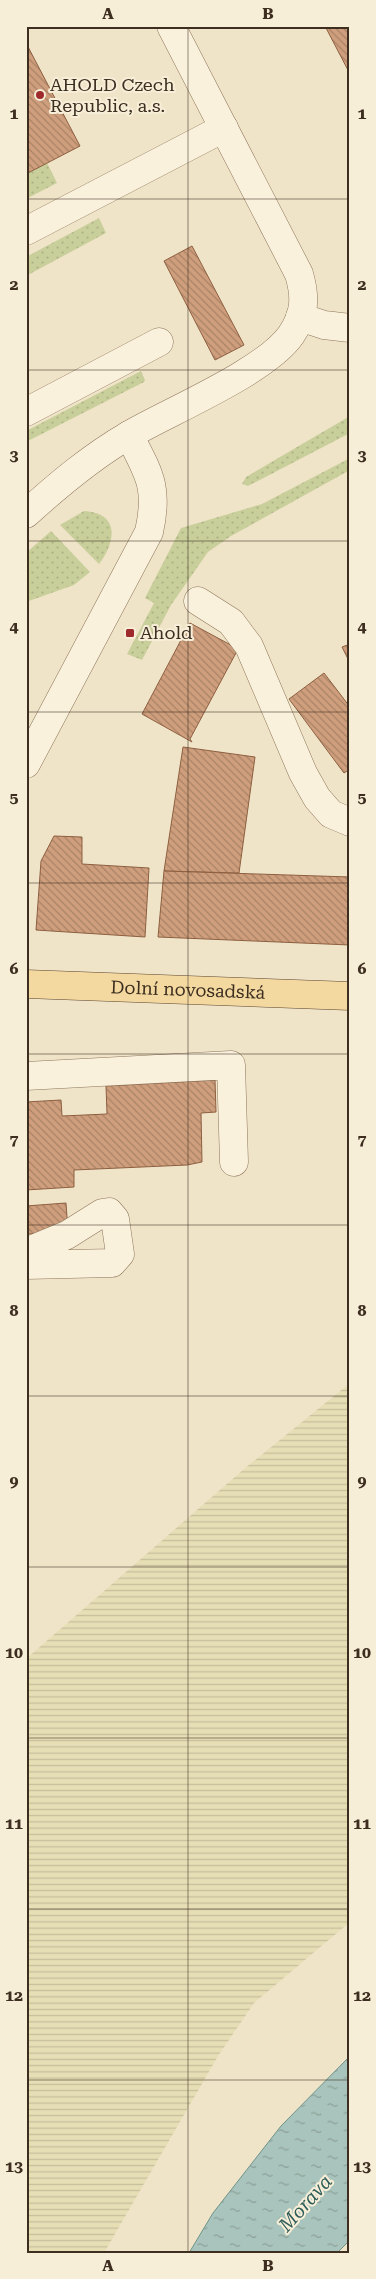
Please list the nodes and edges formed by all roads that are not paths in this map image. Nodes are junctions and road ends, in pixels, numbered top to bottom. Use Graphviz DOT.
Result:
graph roads {
  1 [pos="171,26"];
  2 [pos="224,128"];
  3 [pos="26,231"];
  4 [pos="300,317"];
  5 [pos="350,328"];
  6 [pos="159,342"];
  7 [pos="26,412"];
  8 [pos="129,435"];
  9 [pos="26,514"];
  10 [pos="198,601"];
  11 [pos="26,764"];
  12 [pos="350,822"];
  13 [pos="26,984"];
  14 [pos="350,996"];
  15 [pos="26,1076"];
  16 [pos="234,1162"];
  17 [pos="26,1252"];
  18 [pos="26,1265"];
  1 -- 2 [label="lane"];
  2 -- 3 [label="lane"];
  2 -- 4 [label="lane"];
  4 -- 5 [label="lane"];
  4 -- 8 [label="lane"];
  6 -- 7 [label="lane"];
  8 -- 9 [label="lane"];
  8 -- 11 [label="lane"];
  10 -- 12 [label="lane"];
  13 -- 14 [label="main road, Dolní novosadská"];
  15 -- 16 [label="lane"];
  17 -- 18 [label="lane"];
}
